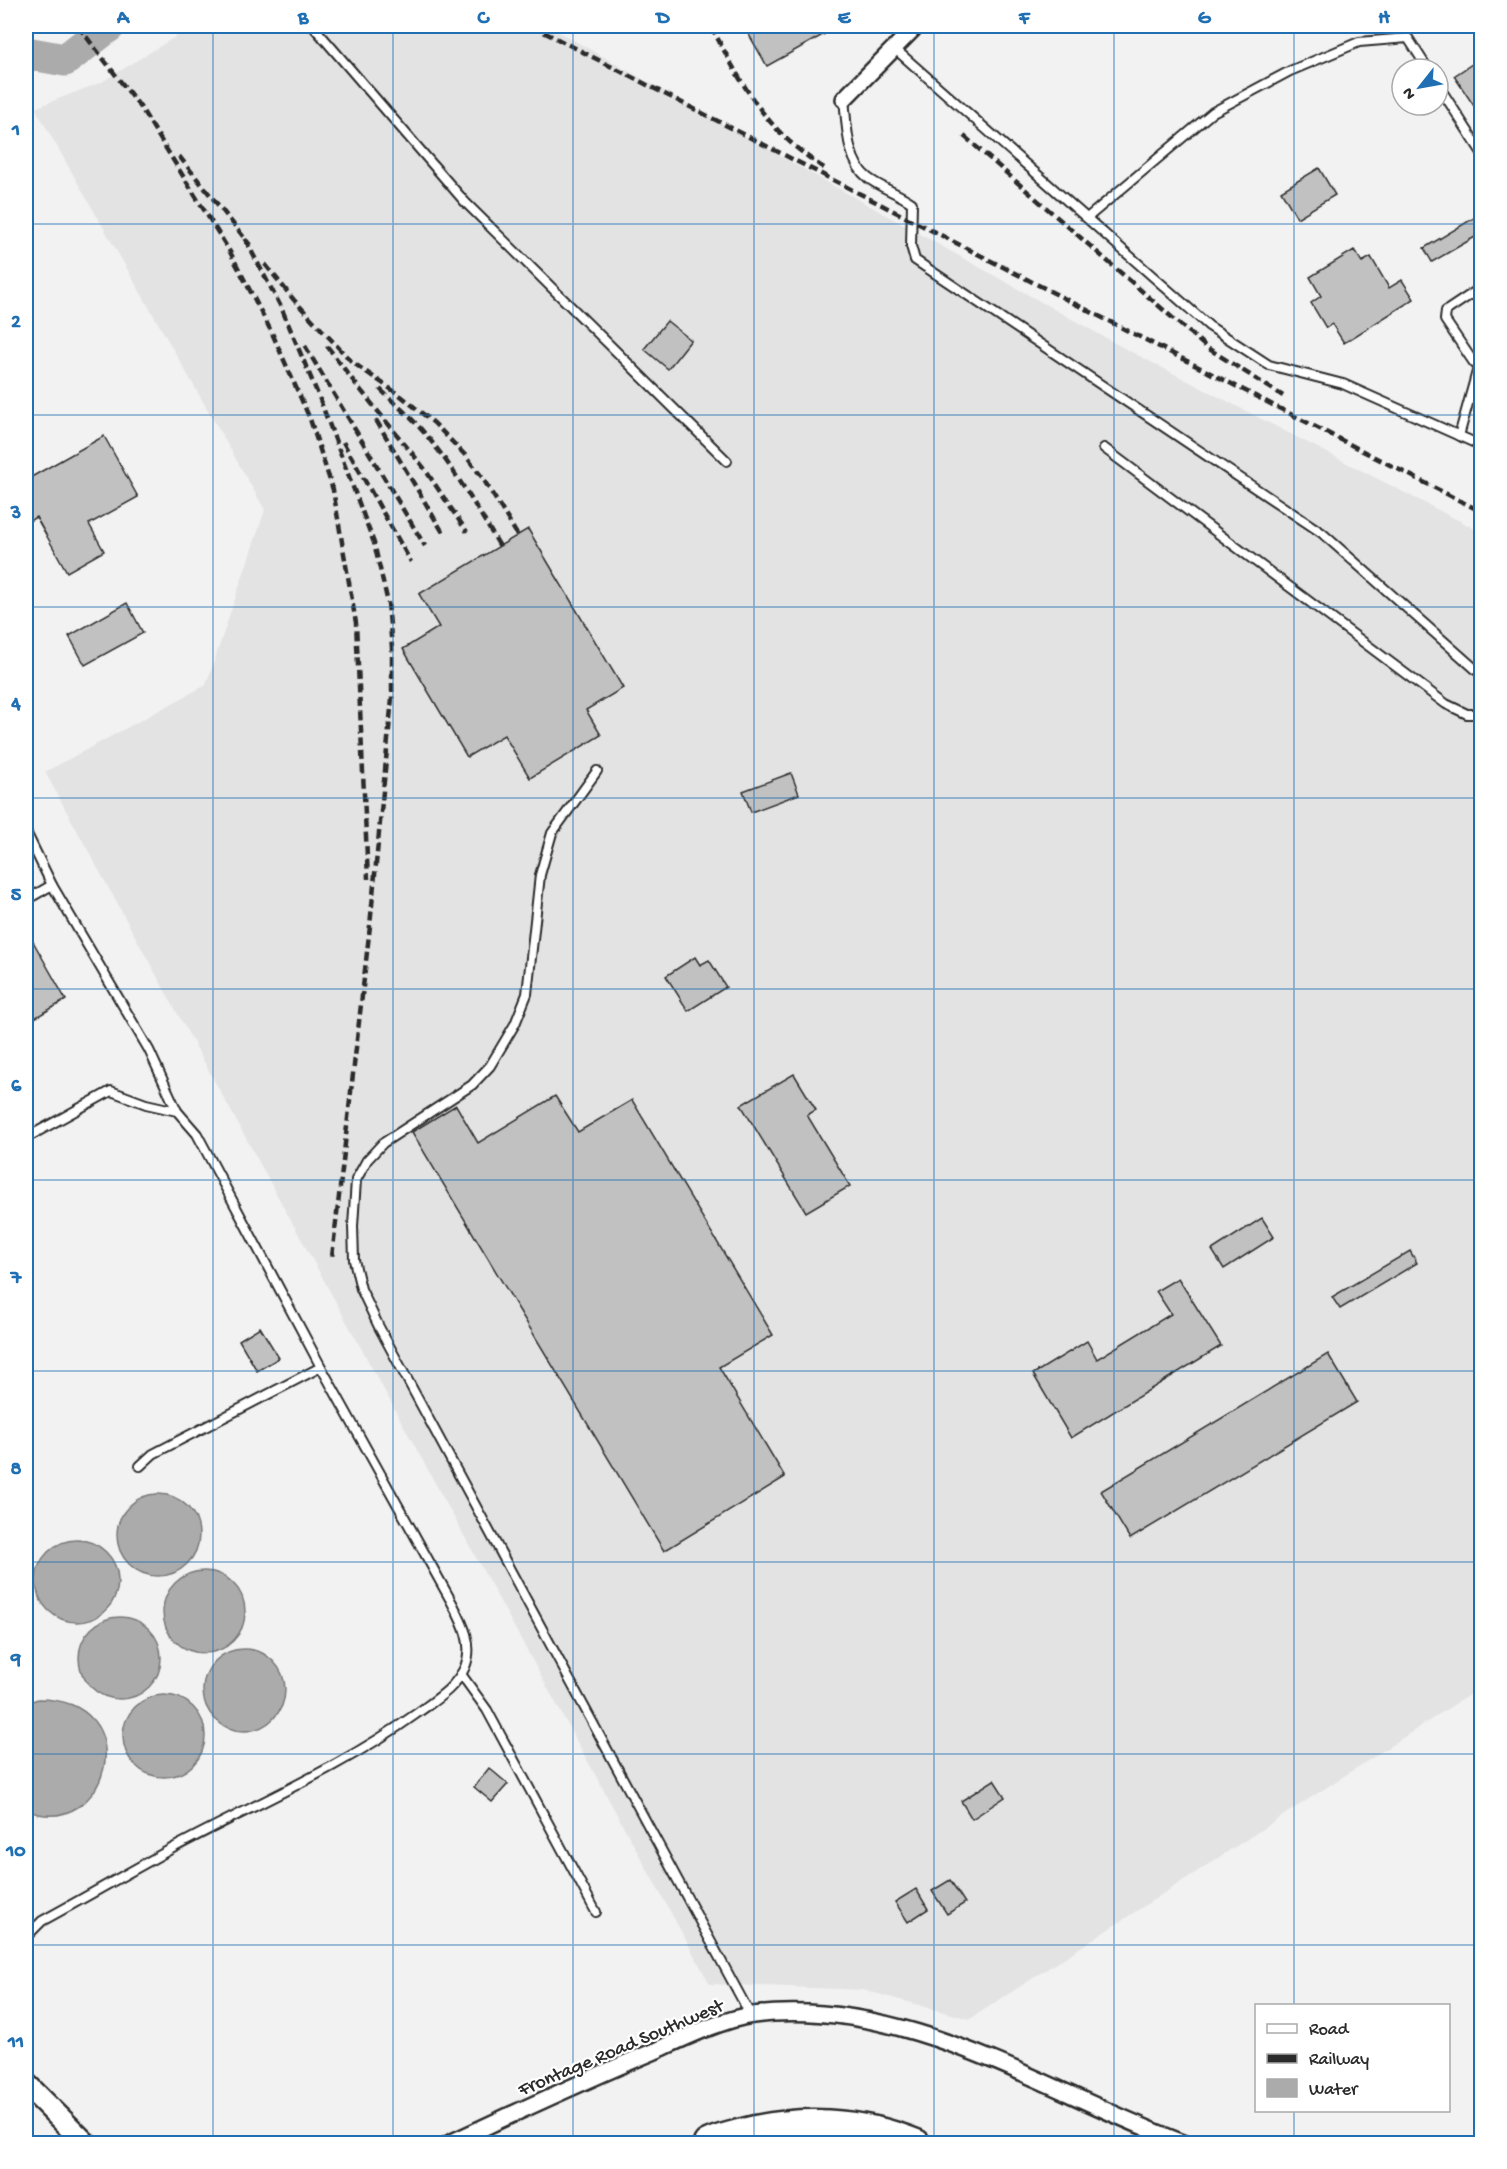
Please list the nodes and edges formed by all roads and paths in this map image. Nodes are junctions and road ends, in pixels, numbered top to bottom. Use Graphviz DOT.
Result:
graph roads {
  1 [pos="313,26"];
  2 [pos="916,26"];
  3 [pos="894,48"];
  4 [pos="1420,57"];
  5 [pos="844,99"];
  6 [pos="1450,104"];
  7 [pos="1482,153"];
  8 [pos="1087,218"];
  9 [pos="1482,287"];
  10 [pos="1480,364"];
  11 [pos="1459,436"];
  12 [pos="1482,446"];
  13 [pos="1104,448"];
  14 [pos="726,461"];
  15 [pos="1482,675"];
  16 [pos="1482,714"];
  17 [pos="597,771"];
  18 [pos="26,832"];
  19 [pos="52,885"];
  20 [pos="26,900"];
  21 [pos="177,1111"];
  22 [pos="26,1138"];
  23 [pos="321,1368"];
  24 [pos="140,1466"];
  25 [pos="461,1674"];
  26 [pos="596,1912"];
  27 [pos="26,1937"];
  28 [pos="751,2016"];
  29 [pos="26,2084"];
  30 [pos="86,2144"];
  31 [pos="448,2144"];
  32 [pos="708,2144"];
  33 [pos="916,2144"];
  34 [pos="1186,2144"];
  1 -- 14 [label="lane"];
  2 -- 3 [label="street"];
  3 -- 5 [label="street"];
  3 -- 8 [label="lane"];
  4 -- 8 [label="lane"];
  5 -- 15 [label="lane"];
  6 -- 7 [label="lane"];
  8 -- 11 [label="lane"];
  9 -- 10 [label="lane"];
  10 -- 11 [label="lane"];
  11 -- 12 [label="lane"];
  13 -- 16 [label="lane"];
  17 -- 28 [label="lane"];
  18 -- 19 [label="lane"];
  19 -- 20 [label="lane"];
  19 -- 21 [label="lane"];
  21 -- 22 [label="lane"];
  21 -- 23 [label="lane"];
  23 -- 24 [label="lane"];
  23 -- 25 [label="lane"];
  25 -- 26 [label="lane"];
  25 -- 27 [label="lane"];
  28 -- 31 [label="street, Frontage Road Southwest"];
  28 -- 34 [label="street, Frontage Road Southwest"];
  29 -- 30 [label="main road"];
  32 -- 33 [label="highway"];
}
